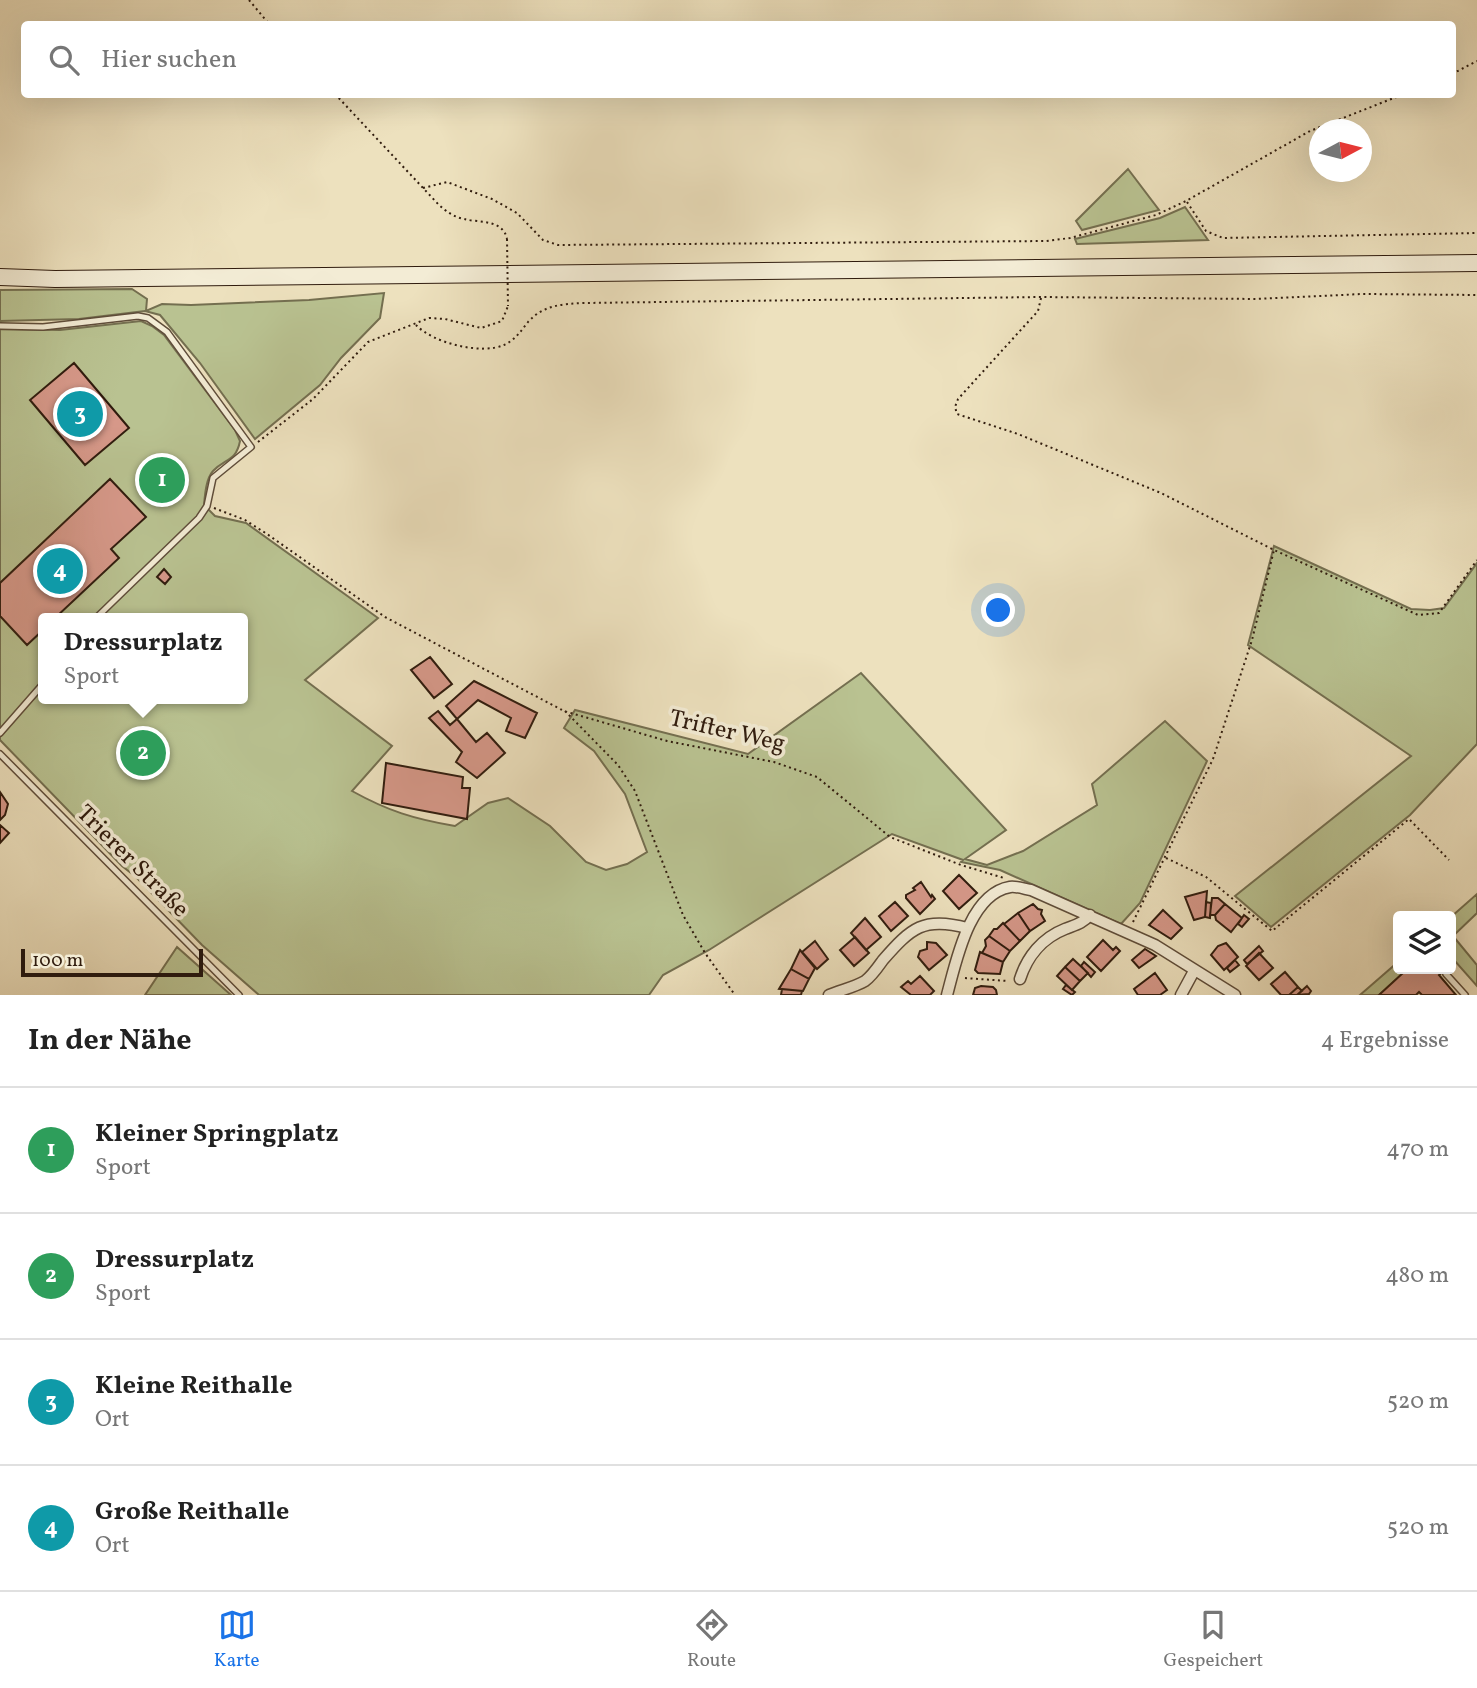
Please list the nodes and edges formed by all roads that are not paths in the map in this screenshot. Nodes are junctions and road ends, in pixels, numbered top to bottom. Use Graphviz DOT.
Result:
graph roads {
  1 [pos="1477,263"];
  2 [pos="0,277"];
  3 [pos="0,326"];
  4 [pos="101,613"];
  5 [pos="38,690"];
  6 [pos="0,733"];
  7 [pos="0,754"];
  8 [pos="1090,915"];
  9 [pos="967,928"];
  10 [pos="1194,971"];
  11 [pos="1446,974"];
  12 [pos="1020,979"];
  13 [pos="239,995"];
  14 [pos="830,995"];
  15 [pos="947,995"];
  16 [pos="1181,995"];
  17 [pos="1236,995"];
  18 [pos="1465,995"];
  1 -- 2 [label="main road"];
  3 -- 4 [label="lane"];
  5 -- 6 [label="lane"];
  7 -- 13 [label="lane, Trierer Straße"];
  8 -- 9 [label="street"];
  8 -- 10 [label="street"];
  8 -- 12 [label="street"];
  9 -- 14 [label="street"];
  9 -- 15 [label="street"];
  10 -- 16 [label="street"];
  10 -- 17 [label="street"];
  11 -- 18 [label="lane"];
}
